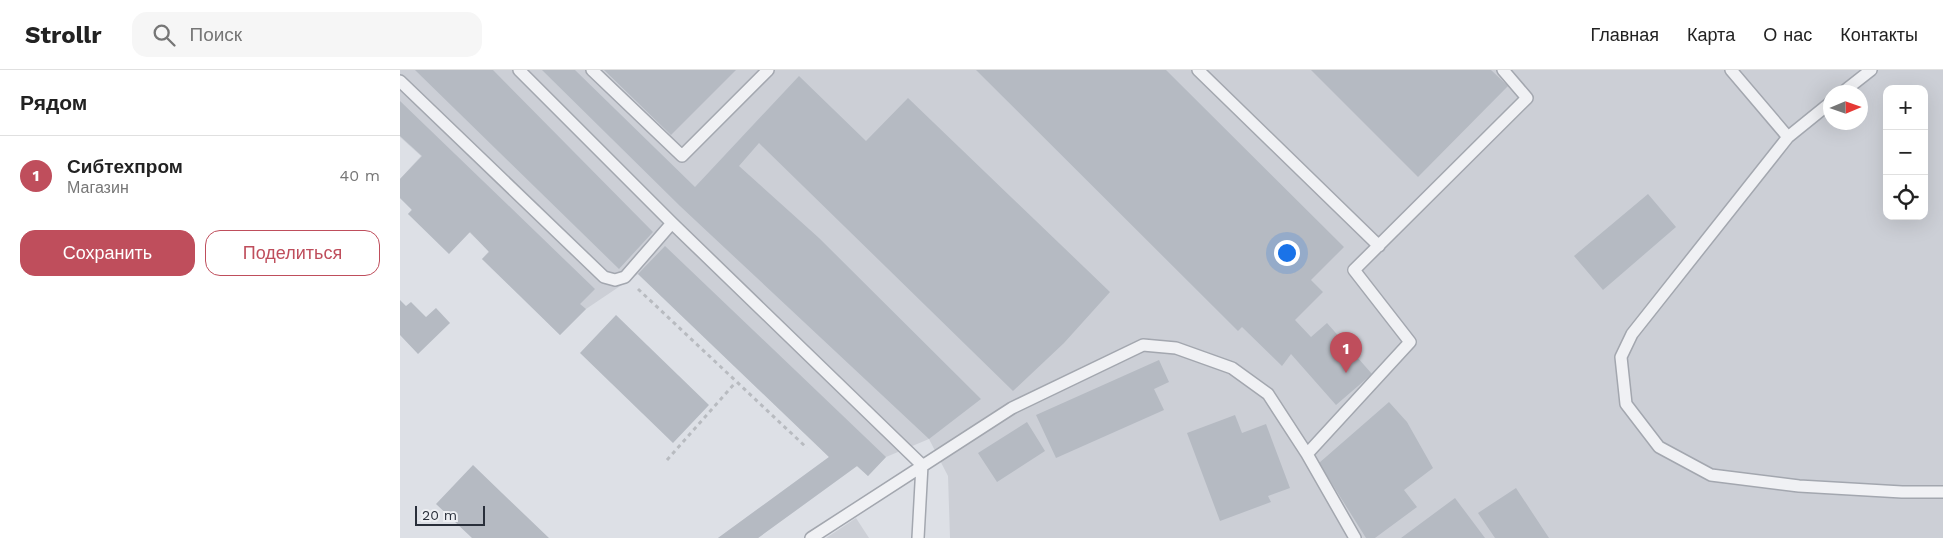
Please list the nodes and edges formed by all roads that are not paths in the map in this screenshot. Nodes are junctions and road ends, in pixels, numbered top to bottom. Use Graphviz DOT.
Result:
graph roads {
  1 [pos="519,70"];
  2 [pos="592,70"];
  3 [pos="768,70"];
  4 [pos="1198,70"];
  5 [pos="1503,70"];
  6 [pos="1731,70"];
  7 [pos="1871,70"];
  8 [pos="400,81"];
  9 [pos="1852,85"];
  10 [pos="1823,109"];
  11 [pos="1788,137"];
  12 [pos="672,223"];
  13 [pos="1378,246"];
  14 [pos="1307,454"];
  15 [pos="922,466"];
  16 [pos="1943,492"];
  17 [pos="811,538"];
  18 [pos="918,538"];
  19 [pos="1355,538"];
  1 -- 12 [label="lane"];
  2 -- 3 [label="lane"];
  4 -- 13 [label="lane"];
  5 -- 13 [label="lane"];
  6 -- 11 [label="lane"];
  7 -- 9 [label="lane"];
  8 -- 12 [label="lane"];
  10 -- 11 [label="lane"];
  11 -- 16 [label="lane"];
  12 -- 15 [label="lane"];
  13 -- 14 [label="lane"];
  14 -- 15 [label="lane"];
  14 -- 19 [label="lane"];
  15 -- 17 [label="lane"];
  15 -- 18 [label="lane"];
}
